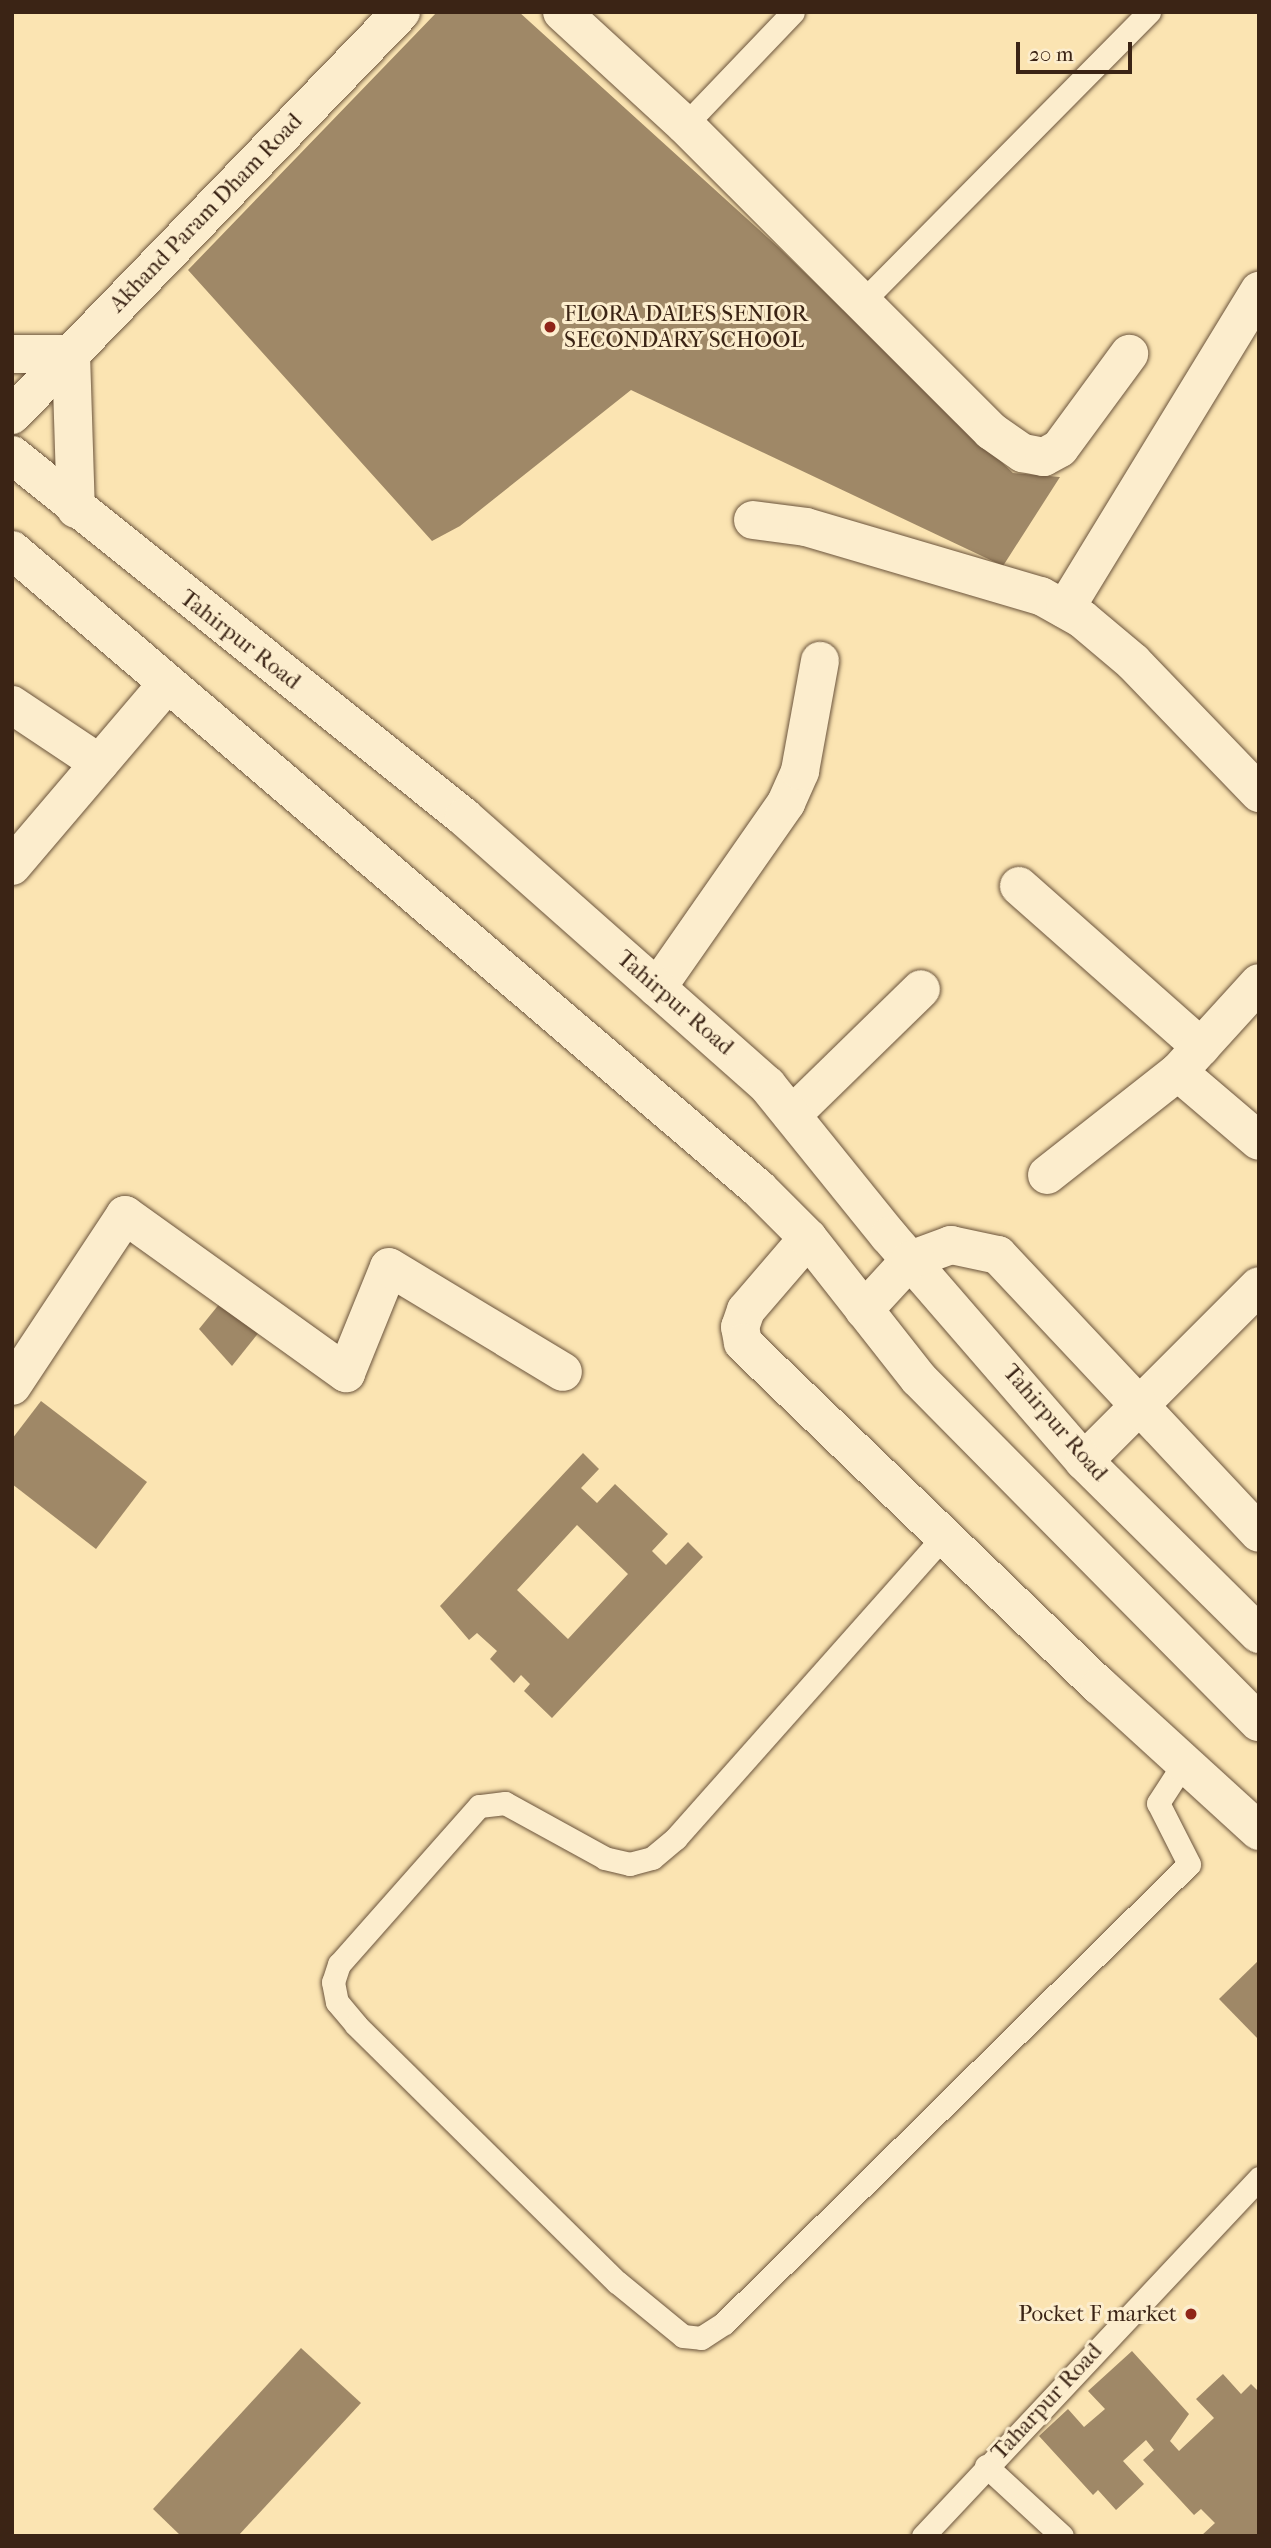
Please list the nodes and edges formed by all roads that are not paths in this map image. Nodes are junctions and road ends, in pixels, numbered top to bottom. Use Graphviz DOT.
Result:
graph roads {
  1 [pos="401,12"];
  2 [pos="562,12"];
  3 [pos="793,12"];
  4 [pos="1149,12"];
  5 [pos="685,125"];
  6 [pos="1259,291"];
  7 [pos="862,302"];
  8 [pos="12,354"];
  9 [pos="71,354"];
  10 [pos="1129,354"];
  11 [pos="12,415"];
  12 [pos="12,455"];
  13 [pos="76,509"];
  14 [pos="752,520"];
  15 [pos="12,550"];
  16 [pos="1065,609"];
  17 [pos="820,661"];
  18 [pos="167,684"];
  19 [pos="12,705"];
  20 [pos="99,762"];
  21 [pos="1259,793"];
  22 [pos="12,866"];
  23 [pos="1019,886"];
  24 [pos="1259,983"];
  25 [pos="657,988"];
  26 [pos="921,989"];
  27 [pos="1189,1060"];
  28 [pos="792,1115"];
  29 [pos="1259,1141"];
  30 [pos="1047,1175"];
  31 [pos="808,1238"];
  32 [pos="910,1260"];
  33 [pos="1259,1286"];
  34 [pos="864,1310"];
  35 [pos="563,1372"];
  36 [pos="12,1387"];
  37 [pos="1139,1406"];
  38 [pos="1084,1461"];
  39 [pos="1259,1533"];
  40 [pos="944,1536"];
  41 [pos="1259,1634"];
  42 [pos="1259,1722"];
  43 [pos="1184,1763"];
  44 [pos="1259,1831"];
  45 [pos="1259,2178"];
  46 [pos="986,2466"];
  47 [pos="923,2536"];
  48 [pos="1062,2536"];
  1 -- 9 [label="street, Akhand Param Dham Road"];
  2 -- 5 [label="street"];
  3 -- 5 [label="lane"];
  4 -- 7 [label="lane"];
  5 -- 7 [label="street"];
  6 -- 16 [label="street"];
  7 -- 10 [label="street"];
  8 -- 9 [label="street"];
  9 -- 11 [label="street, Akhand Param Dham Road"];
  9 -- 13 [label="street"];
  12 -- 13 [label="street, Tahirpur Road"];
  13 -- 25 [label="street, Tahirpur Road"];
  14 -- 16 [label="street"];
  15 -- 18 [label="street"];
  16 -- 21 [label="street"];
  17 -- 25 [label="street"];
  18 -- 20 [label="street"];
  18 -- 31 [label="street"];
  19 -- 20 [label="street"];
  20 -- 22 [label="street"];
  23 -- 27 [label="street"];
  24 -- 27 [label="street"];
  25 -- 28 [label="street, Tahirpur Road"];
  26 -- 28 [label="street"];
  27 -- 29 [label="street"];
  27 -- 30 [label="street"];
  28 -- 32 [label="street, Tahirpur Road"];
  31 -- 34 [label="street"];
  31 -- 40 [label="street"];
  32 -- 34 [label="street"];
  32 -- 37 [label="street"];
  32 -- 38 [label="street, Tahirpur Road"];
  33 -- 37 [label="street"];
  34 -- 42 [label="street"];
  35 -- 36 [label="street"];
  37 -- 38 [label="street"];
  37 -- 39 [label="street"];
  38 -- 41 [label="street, Tahirpur Road"];
  40 -- 43 [label="street"];
  40 -- 43 [label="lane"];
  43 -- 44 [label="street"];
  45 -- 46 [label="lane, Taharpur Road"];
  46 -- 47 [label="lane, Taharpur Road"];
  46 -- 48 [label="lane"];
}
